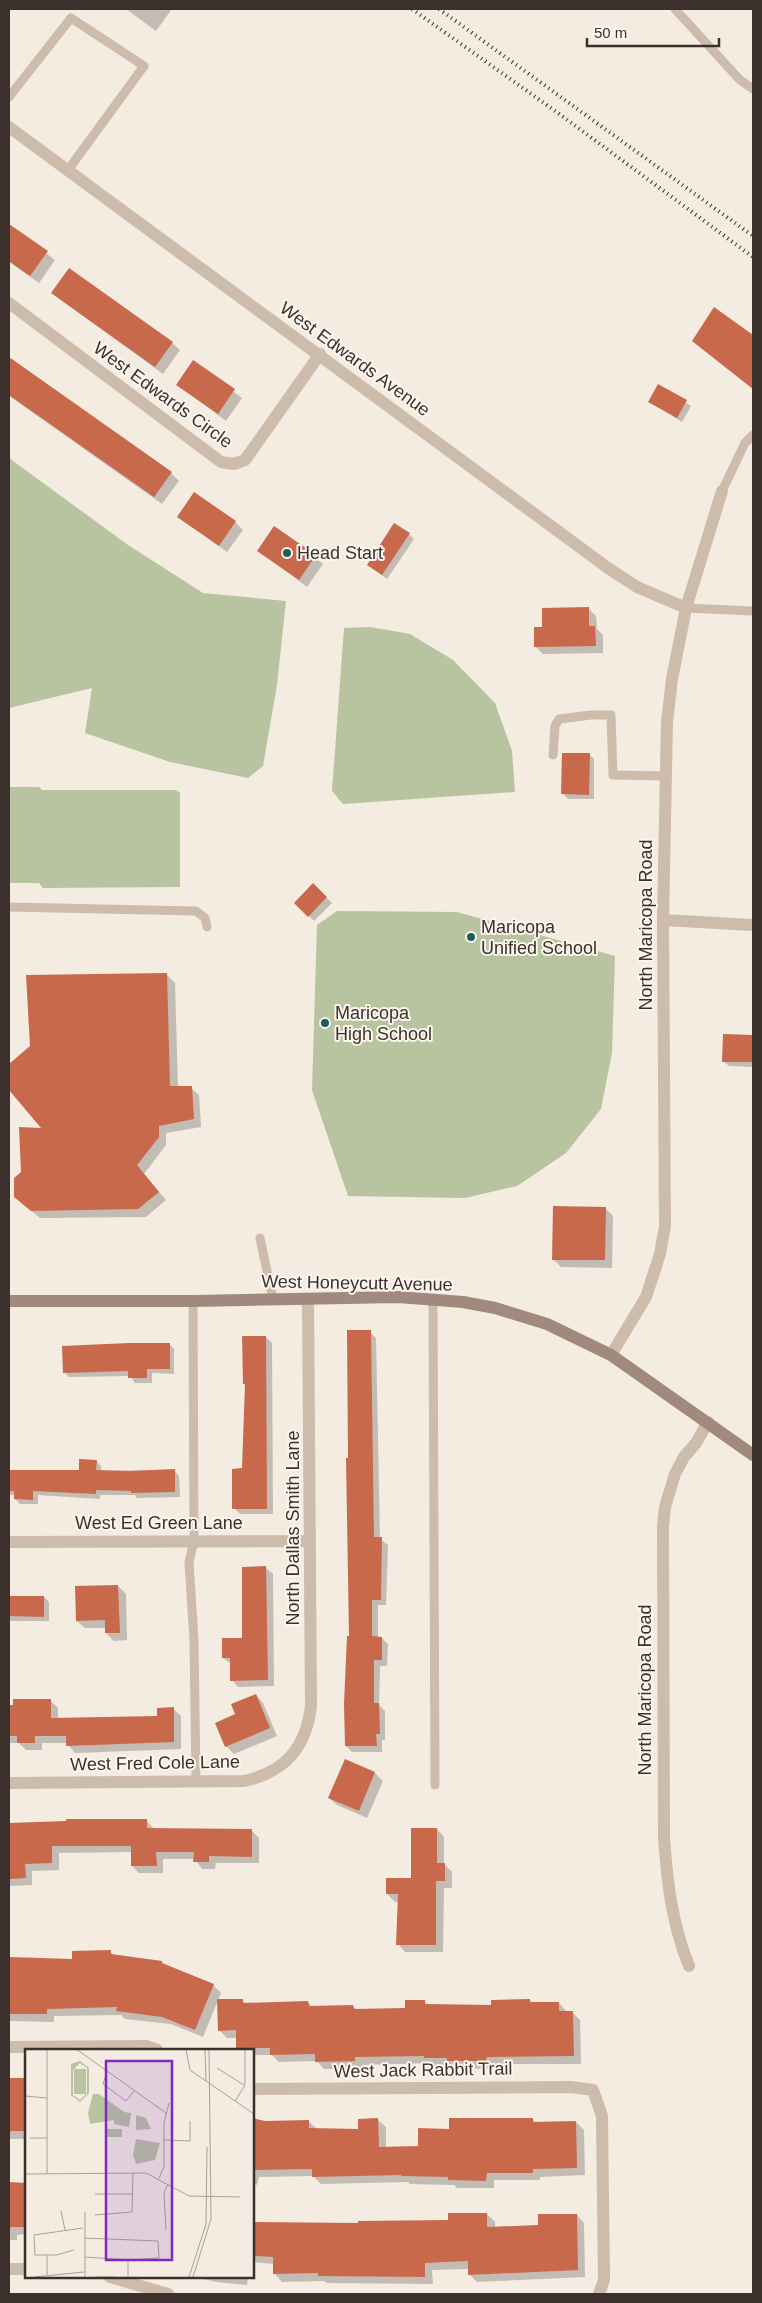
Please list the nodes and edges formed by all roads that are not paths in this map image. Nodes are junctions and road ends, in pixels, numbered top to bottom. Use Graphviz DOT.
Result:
graph roads {
  1 [pos="675,9"];
  2 [pos="753,89"];
  3 [pos="9,97"];
  4 [pos="9,127"];
  5 [pos="68,170"];
  6 [pos="9,303"];
  7 [pos="320,354"];
  8 [pos="753,435"];
  9 [pos="722,491"];
  10 [pos="686,608"];
  11 [pos="753,610"];
  12 [pos="553,755"];
  13 [pos="665,776"];
  14 [pos="9,907"];
  15 [pos="663,920"];
  16 [pos="753,924"];
  17 [pos="206,927"];
  18 [pos="260,1238"];
  19 [pos="273,1299"];
  20 [pos="308,1299"];
  21 [pos="433,1299"];
  22 [pos="9,1301"];
  23 [pos="193,1301"];
  24 [pos="611,1355"];
  25 [pos="708,1422"];
  26 [pos="753,1454"];
  27 [pos="194,1541"];
  28 [pos="310,1541"];
  29 [pos="9,1542"];
  30 [pos="294,1754"];
  31 [pos="196,1781"];
  32 [pos="9,1783"];
  33 [pos="435,1785"];
  34 [pos="689,1966"];
  35 [pos="9,2047"];
  36 [pos="154,2049"];
  37 [pos="254,2090"];
  38 [pos="9,2269"];
  39 [pos="25,2269"];
  40 [pos="113,2278"];
  41 [pos="168,2294"];
  42 [pos="598,2294"];
  1 -- 2 [label="lane"];
  3 -- 5 [label="lane"];
  4 -- 5 [label="street, West Edwards Avenue"];
  5 -- 7 [label="street, West Edwards Avenue"];
  6 -- 7 [label="street, West Edwards Circle"];
  7 -- 10 [label="street, West Edwards Avenue"];
  8 -- 9 [label="lane"];
  9 -- 10 [label="street, North Maricopa Road"];
  10 -- 11 [label="lane"];
  10 -- 13 [label="street, North Maricopa Road"];
  12 -- 13 [label="lane"];
  13 -- 15 [label="street, North Maricopa Road"];
  14 -- 17 [label="lane"];
  15 -- 16 [label="street"];
  15 -- 24 [label="street, North Maricopa Road"];
  18 -- 19 [label="lane"];
  19 -- 20 [label="street, West Honeycutt Avenue"];
  19 -- 23 [label="street, West Honeycutt Avenue"];
  20 -- 21 [label="street, West Honeycutt Avenue"];
  20 -- 28 [label="street, North Dallas Smith Lane"];
  21 -- 24 [label="street, West Honeycutt Avenue"];
  21 -- 33 [label="lane"];
  22 -- 23 [label="street, West Honeycutt Avenue"];
  23 -- 27 [label="lane"];
  24 -- 25 [label="street, West Honeycutt Avenue"];
  25 -- 26 [label="street, West Honeycutt Avenue"];
  25 -- 34 [label="street, North Maricopa Road"];
  27 -- 28 [label="street, West Ed Green Lane"];
  27 -- 29 [label="street, West Ed Green Lane"];
  27 -- 31 [label="lane"];
  28 -- 30 [label="street, North Dallas Smith Lane"];
  30 -- 31 [label="street, West Fred Cole Lane"];
  31 -- 32 [label="street, West Fred Cole Lane"];
  35 -- 36 [label="street"];
  37 -- 42 [label="street, West Jack Rabbit Trail"];
  38 -- 39 [label="street"];
  40 -- 41 [label="street"];
}
